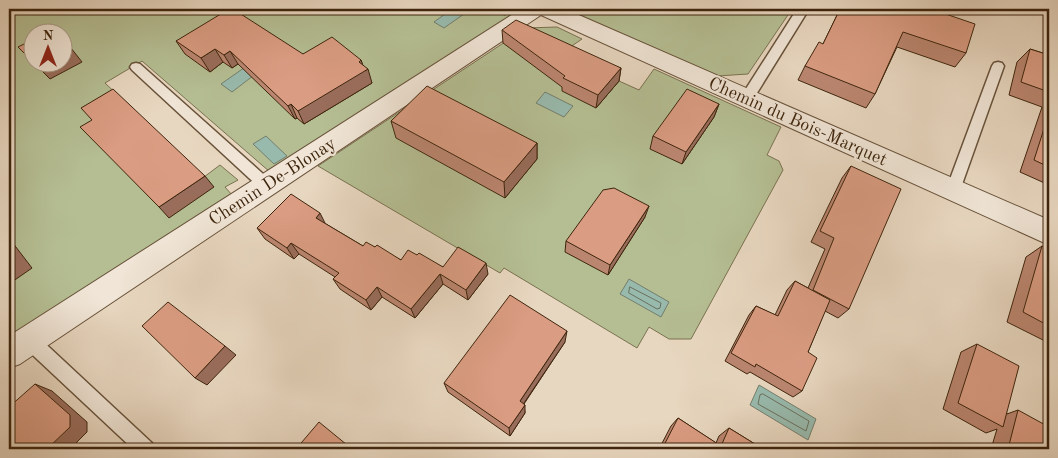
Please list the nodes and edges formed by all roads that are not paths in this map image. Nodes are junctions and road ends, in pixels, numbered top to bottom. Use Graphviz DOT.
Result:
graph roads {
  1 [pos="536,9"];
  2 [pos="546,9"];
  3 [pos="803,9"];
  4 [pos="998,66"];
  5 [pos="136,67"];
  6 [pos="747,98"];
  7 [pos="266,185"];
  8 [pos="953,190"];
  9 [pos="1049,232"];
  10 [pos="19,346"];
  11 [pos="146,449"];
  1 -- 7 [label="street, Chemin De-Blonay"];
  2 -- 6 [label="street, Chemin du Bois-Marquet"];
  3 -- 6 [label="lane"];
  4 -- 8 [label="lane"];
  5 -- 7 [label="lane"];
  6 -- 8 [label="street, Chemin du Bois-Marquet"];
  7 -- 10 [label="street, Chemin De-Blonay"];
  8 -- 9 [label="street, Chemin du Bois-Marquet"];
  10 -- 11 [label="lane"];
}
